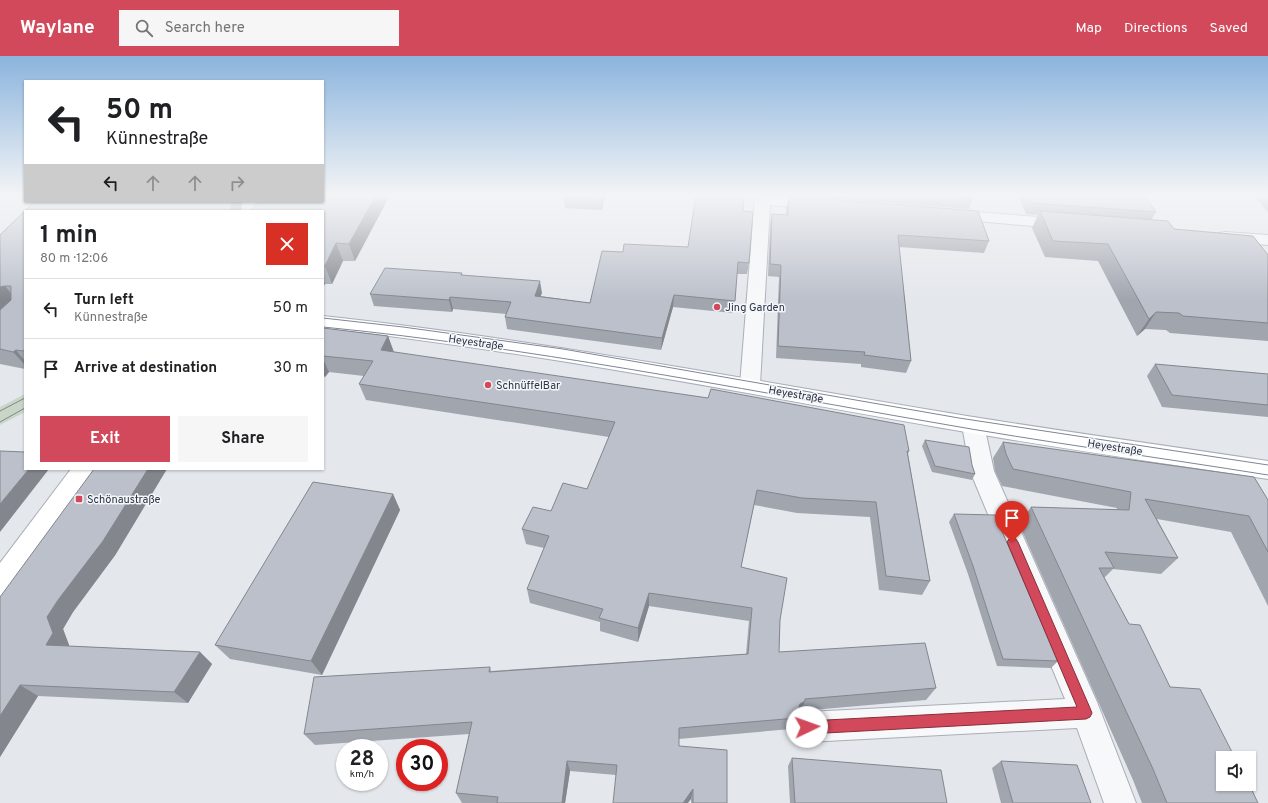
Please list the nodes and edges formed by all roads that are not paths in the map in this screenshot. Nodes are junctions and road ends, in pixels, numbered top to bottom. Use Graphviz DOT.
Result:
graph roads {
  1 [pos="761,230"];
  2 [pos="1212,236"];
  3 [pos="1268,240"];
  4 [pos="324,322"];
  5 [pos="750,385"];
  6 [pos="973,425"];
  7 [pos="83,470"];
  8 [pos="1268,470"];
  9 [pos="0,584"];
  10 [pos="1086,713"];
  11 [pos="807,727"];
  12 [pos="1120,803"];
  1 -- 5 [label="street"];
  2 -- 3 [label="street"];
  4 -- 5 [label="street, Heyestraße"];
  5 -- 6 [label="street, Heyestraße"];
  6 -- 8 [label="street, Heyestraße"];
  6 -- 10 [label="street"];
  7 -- 9 [label="street"];
  10 -- 11 [label="street"];
  10 -- 12 [label="street"];
}
